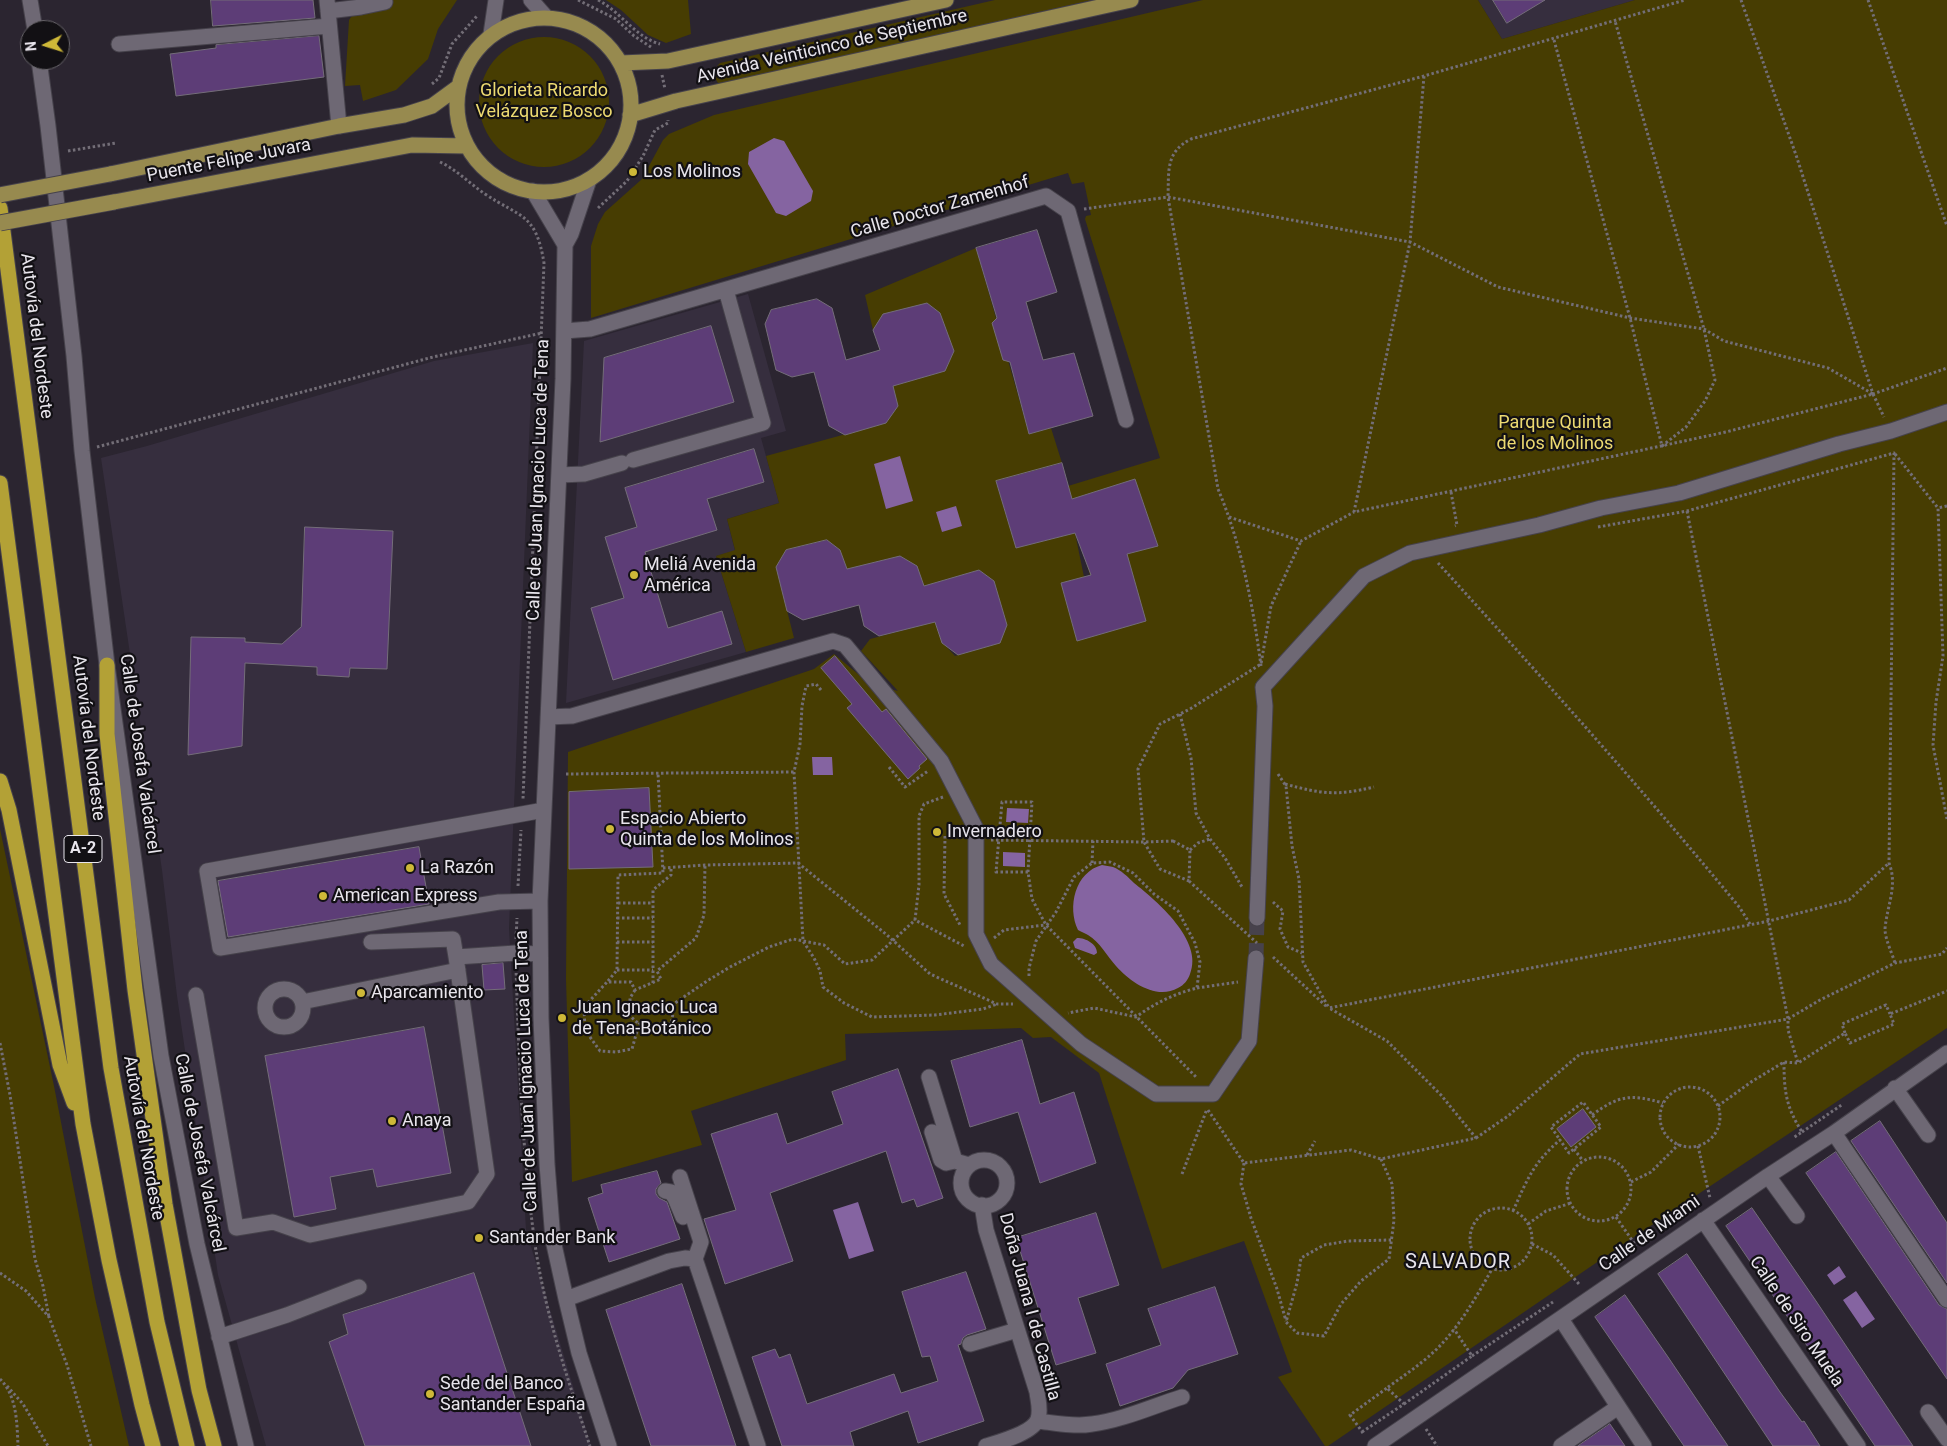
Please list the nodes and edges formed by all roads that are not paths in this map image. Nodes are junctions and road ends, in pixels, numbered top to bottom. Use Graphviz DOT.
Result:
graph roads {
  1 [pos="30,0"];
  2 [pos="496,0"];
  3 [pos="531,0"];
  4 [pos="946,0"];
  5 [pos="1131,0"];
  6 [pos="386,1"];
  7 [pos="328,12"];
  8 [pos="546,17"];
  9 [pos="33,20"];
  10 [pos="491,34"];
  11 [pos="119,44"];
  12 [pos="621,63"];
  13 [pos="40,70"];
  14 [pos="458,88"];
  15 [pos="630,115"];
  16 [pos="339,126"];
  17 [pos="467,146"];
  18 [pos="589,180"];
  19 [pos="533,192"];
  20 [pos="0,195"];
  21 [pos="0,208"];
  22 [pos="0,224"];
  23 [pos="565,245"];
  24 [pos="726,290"];
  25 [pos="564,331"];
  26 [pos="1947,412"];
  27 [pos="1126,420"];
  28 [pos="559,474"];
  29 [pos="0,483"];
  30 [pos="107,665"];
  31 [pos="548,717"];
  32 [pos="0,781"];
  33 [pos="544,810"];
  34 [pos="540,901"];
  35 [pos="1258,908"];
  36 [pos="371,942"];
  37 [pos="540,954"];
  38 [pos="1256,958"];
  39 [pos="457,964"];
  40 [pos="196,996"];
  41 [pos="302,1002"];
  42 [pos="1947,1053"];
  43 [pos="929,1077"];
  44 [pos="1895,1088"];
  45 [pos="83,1124"];
  46 [pos="932,1132"];
  47 [pos="1834,1133"];
  48 [pos="1928,1134"];
  49 [pos="962,1163"];
  50 [pos="1768,1176"];
  51 [pos="680,1177"];
  52 [pos="665,1191"];
  53 [pos="982,1206"];
  54 [pos="1797,1216"];
  55 [pos="1703,1220"];
  56 [pos="694,1259"];
  57 [pos="360,1287"];
  58 [pos="566,1299"];
  59 [pos="1947,1300"];
  60 [pos="1560,1319"];
  61 [pos="1017,1330"];
  62 [pos="219,1337"];
  63 [pos="970,1344"];
  64 [pos="1182,1396"];
  65 [pos="1618,1408"];
  66 [pos="1928,1412"];
  67 [pos="1038,1421"];
  68 [pos="1947,1439"];
  69 [pos="1371,1442"];
  70 [pos="153,1446"];
  71 [pos="187,1446"];
  72 [pos="214,1446"];
  73 [pos="246,1446"];
  74 [pos="609,1446"];
  75 [pos="758,1446"];
  76 [pos="986,1446"];
  77 [pos="1561,1446"];
  78 [pos="1644,1446"];
  79 [pos="1858,1446"];
  1 -- 9 [label="street"];
  2 -- 10 [label="street"];
  3 -- 8 [label="street"];
  4 -- 12 [label="main road, Avenida Veinticinco de Septiembre"];
  5 -- 15 [label="main road, Avenida Veinticinco de Septiembre"];
  6 -- 7 [label="street"];
  7 -- 11 [label="street"];
  7 -- 16 [label="street"];
  8 -- 10 [label="main road"];
  8 -- 12 [label="main road"];
  10 -- 14 [label="main road"];
  12 -- 15 [label="main road"];
  13 -- 30 [label="street, Calle de Josefa Valcárcel"];
  14 -- 16 [label="main road, Puente Felipe Juvara"];
  14 -- 17 [label="main road"];
  15 -- 18 [label="main road"];
  16 -- 20 [label="main road, Puente Felipe Juvara, bridge"];
  17 -- 19 [label="main road"];
  17 -- 22 [label="main road, Puente Felipe Juvara, bridge"];
  18 -- 19 [label="main road"];
  18 -- 23 [label="street, Calle de Juan Ignacio Luca de Tena"];
  19 -- 23 [label="street"];
  21 -- 71 [label="highway, Autovía del Nordeste / A-2"];
  23 -- 25 [label="street, Calle de Juan Ignacio Luca de Tena"];
  24 -- 25 [label="street, Calle Doctor Zamenhof"];
  24 -- 27 [label="street, Calle Doctor Zamenhof"];
  24 -- 28 [label="street"];
  25 -- 28 [label="street, Calle de Juan Ignacio Luca de Tena"];
  26 -- 35 [label="street"];
  28 -- 31 [label="street, Calle de Juan Ignacio Luca de Tena"];
  29 -- 45 [label="highway, A-2"];
  30 -- 62 [label="street, Calle de Josefa Valcárcel"];
  30 -- 72 [label="highway"];
  31 -- 33 [label="street, Calle de Juan Ignacio Luca de Tena"];
  31 -- 38 [label="street"];
  32 -- 45 [label="highway"];
  33 -- 34 [label="street, Calle de Juan Ignacio Luca de Tena"];
  33 -- 34 [label="street"];
  34 -- 37 [label="street, Calle de Juan Ignacio Luca de Tena"];
  36 -- 39 [label="street"];
  37 -- 39 [label="street"];
  37 -- 58 [label="street, Calle de Juan Ignacio Luca de Tena"];
  39 -- 40 [label="street"];
  39 -- 41 [label="street"];
  42 -- 44 [label="street, Calle de Miami"];
  43 -- 49 [label="street"];
  44 -- 47 [label="street, Calle de Miami"];
  44 -- 48 [label="street"];
  45 -- 70 [label="highway, A-2"];
  46 -- 49 [label="street"];
  47 -- 50 [label="street, Calle de Miami"];
  47 -- 59 [label="street"];
  49 -- 53 [label="street, Doña Juana I de Castilla"];
  49 -- 53 [label="street, Doña Juana I de Castilla"];
  50 -- 54 [label="street"];
  50 -- 55 [label="street, Calle de Miami"];
  51 -- 56 [label="street"];
  52 -- 56 [label="street"];
  53 -- 61 [label="street, Doña Juana I de Castilla"];
  55 -- 60 [label="street, Calle de Miami"];
  55 -- 79 [label="street, Calle de Siro Muela"];
  56 -- 58 [label="street"];
  56 -- 75 [label="street"];
  57 -- 62 [label="street"];
  58 -- 74 [label="street, Calle de Juan Ignacio Luca de Tena"];
  60 -- 65 [label="street"];
  60 -- 69 [label="street, Calle de Miami"];
  61 -- 63 [label="street"];
  61 -- 67 [label="street, Doña Juana I de Castilla"];
  62 -- 73 [label="street, Calle de Josefa Valcárcel"];
  64 -- 67 [label="street"];
  65 -- 77 [label="street"];
  65 -- 78 [label="street"];
  66 -- 68 [label="street"];
  67 -- 76 [label="street, Doña Juana I de Castilla"];
}
